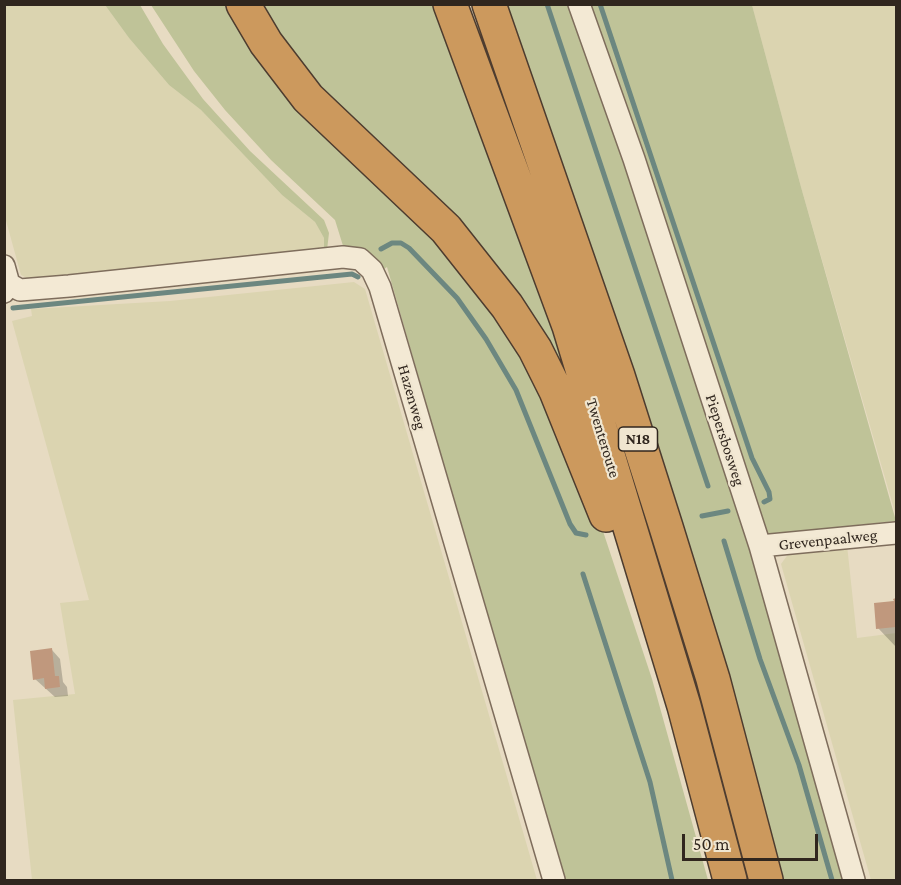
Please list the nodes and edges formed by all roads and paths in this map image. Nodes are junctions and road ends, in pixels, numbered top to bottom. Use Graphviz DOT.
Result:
graph roads {
  1 [pos="243,4"];
  2 [pos="450,4"];
  3 [pos="489,4"];
  4 [pos="579,4"];
  5 [pos="6,281"];
  6 [pos="897,533"];
  7 [pos="760,546"];
  8 [pos="684,706"];
  9 [pos="554,880"];
  10 [pos="730,880"];
  11 [pos="766,880"];
  12 [pos="854,880"];
  1 -- 8 [label="highway, N18"];
  2 -- 8 [label="highway, Twenteroute / N18"];
  3 -- 11 [label="highway, Twenteroute / N18"];
  4 -- 7 [label="street, Piepersbosweg"];
  5 -- 9 [label="street, Hazenweg"];
  6 -- 7 [label="street, Grevenpaalweg"];
  7 -- 12 [label="street, Piepersbosweg"];
  8 -- 10 [label="highway, Twenteroute / N18"];
}
